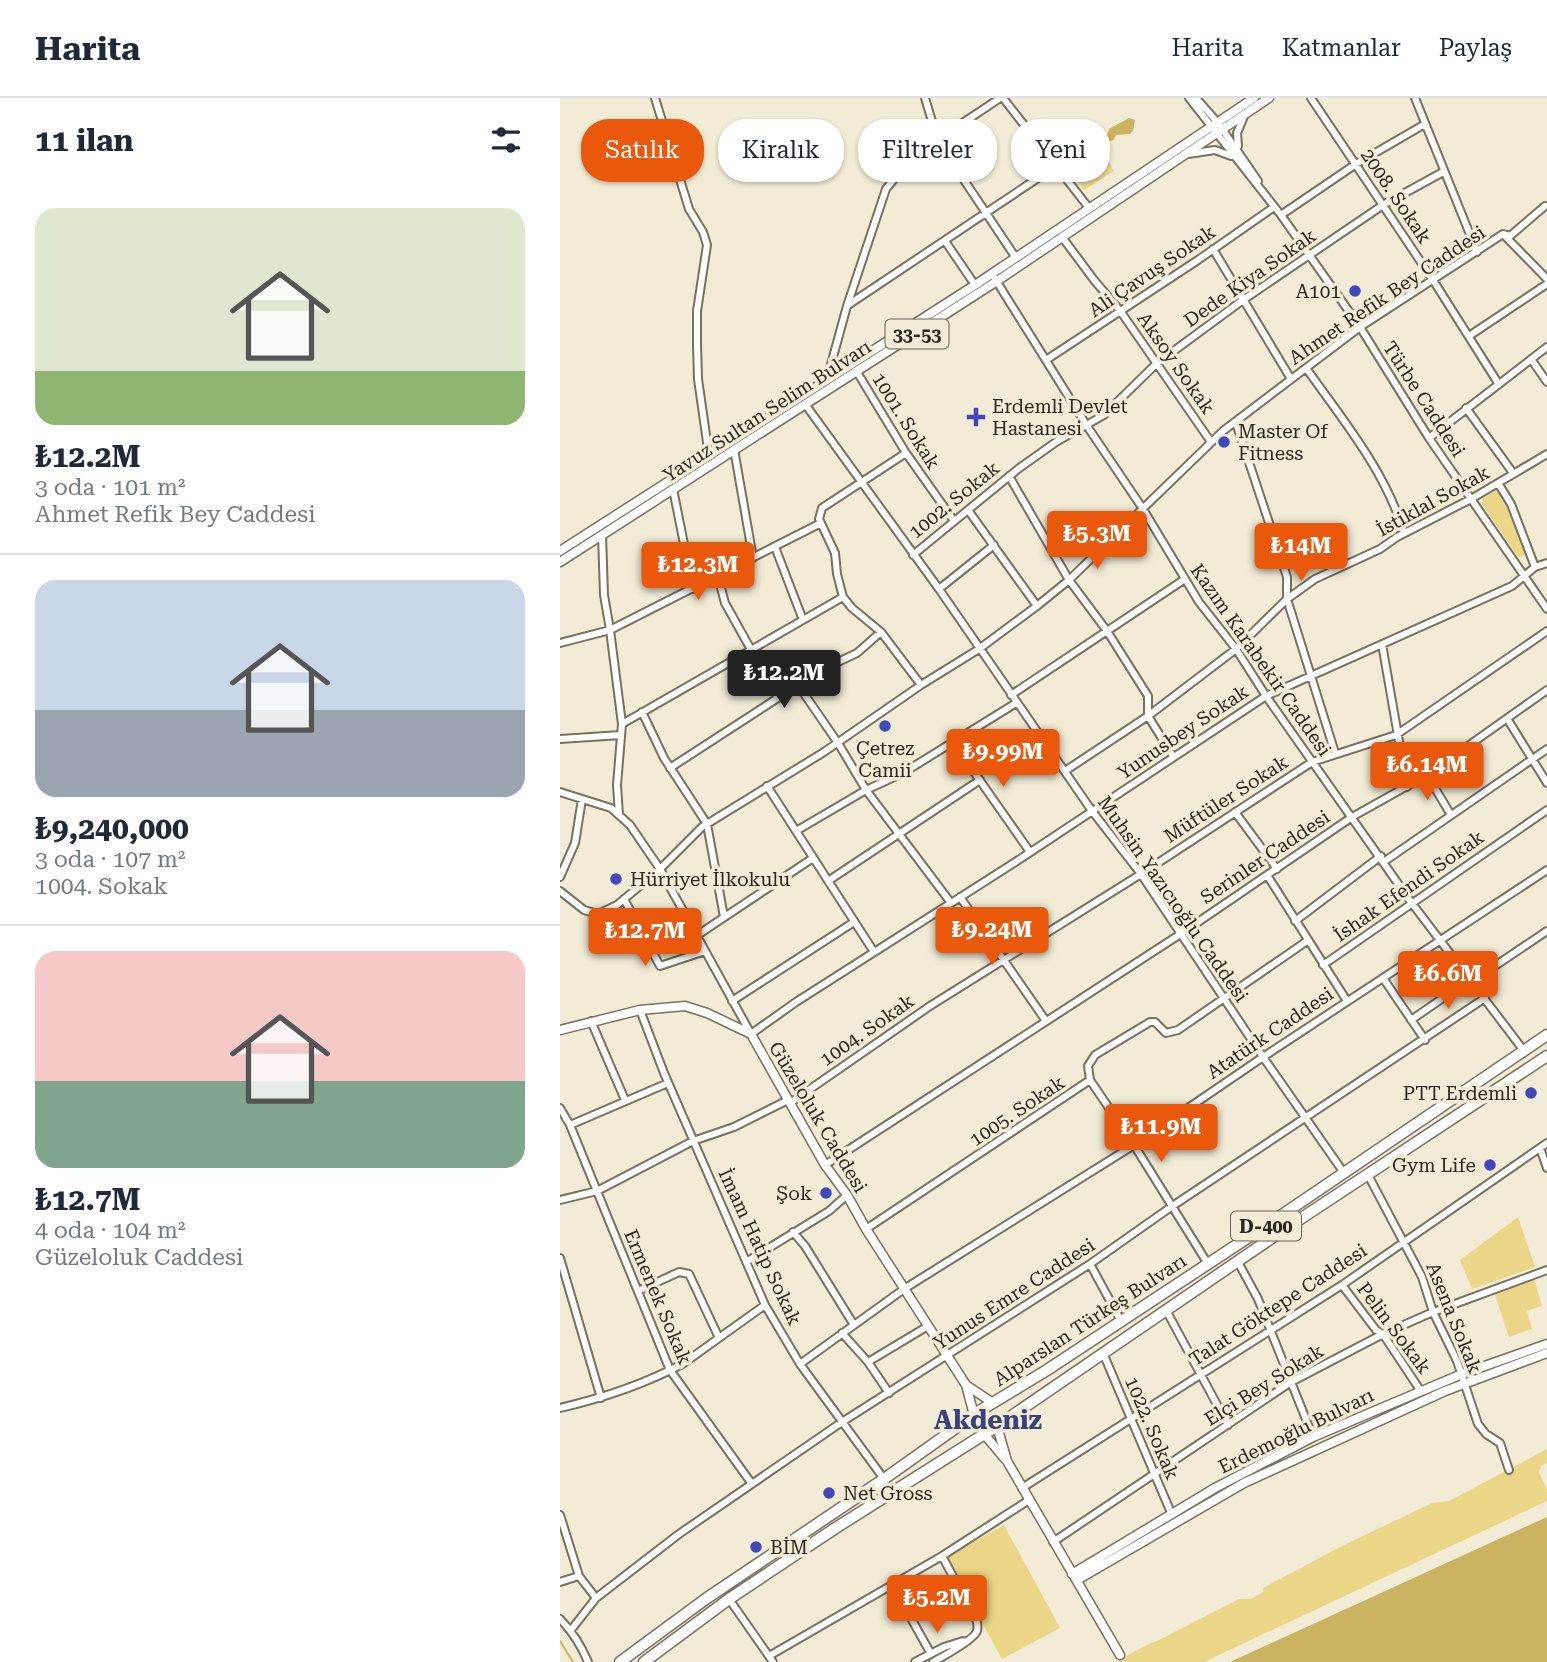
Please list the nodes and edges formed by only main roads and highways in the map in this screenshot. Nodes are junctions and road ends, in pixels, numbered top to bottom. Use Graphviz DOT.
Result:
graph roads {
  1 [pos="1254,98"];
  2 [pos="1269,98"];
  3 [pos="1218,128"];
  4 [pos="994,278"];
  5 [pos="560,551"];
  6 [pos="560,562"];
  7 [pos="560,1030"];
  8 [pos="1547,1035"];
  9 [pos="1547,1056"];
  10 [pos="1547,1344"];
  11 [pos="1547,1353"];
  12 [pos="966,1385"];
  13 [pos="993,1403"];
  14 [pos="974,1415"];
  15 [pos="1002,1422"];
  16 [pos="984,1434"];
  17 [pos="1007,1461"];
  18 [pos="1075,1577"];
  19 [pos="1120,1655"];
  20 [pos="620,1662"];
  21 [pos="644,1662"];
  1 -- 3 [label="main road, Yavuz Sultan Selim Bulvarı / 33-53"];
  2 -- 3 [label="main road, Yavuz Sultan Selim Bulvarı / 33-53"];
  3 -- 4 [label="main road, Yavuz Sultan Selim Bulvarı / 33-53"];
  3 -- 4 [label="main road, Yavuz Sultan Selim Bulvarı / 33-53"];
  4 -- 5 [label="main road, Yavuz Sultan Selim Bulvarı / 33-53"];
  4 -- 6 [label="main road, Yavuz Sultan Selim Bulvarı / 33-53"];
  7 -- 12 [label="main road, Güzeloluk Caddesi"];
  8 -- 13 [label="highway, Alparslan Türkeş Bulvarı / D-400"];
  9 -- 15 [label="highway, Alparslan Türkeş Bulvarı / D-400"];
  10 -- 18 [label="main road, Erdemoğlu Bulvarı"];
  11 -- 18 [label="main road, Erdemoğlu Bulvarı"];
  12 -- 13 [label="main road, Güzeloluk Caddesi"];
  12 -- 14 [label="main road, Güzeloluk Caddesi"];
  13 -- 14 [label="highway, Alparslan Türkeş Bulvarı / D-400"];
  13 -- 15 [label="highway"];
  14 -- 16 [label="highway"];
  14 -- 20 [label="highway, Alparslan Türkeş Bulvarı / D-400"];
  15 -- 16 [label="highway, Alparslan Türkeş Bulvarı / D-400"];
  15 -- 17 [label="main road"];
  16 -- 17 [label="main road"];
  16 -- 21 [label="highway, Alparslan Türkeş Bulvarı / D-400"];
  17 -- 18 [label="main road"];
  18 -- 19 [label="main road"];
}
